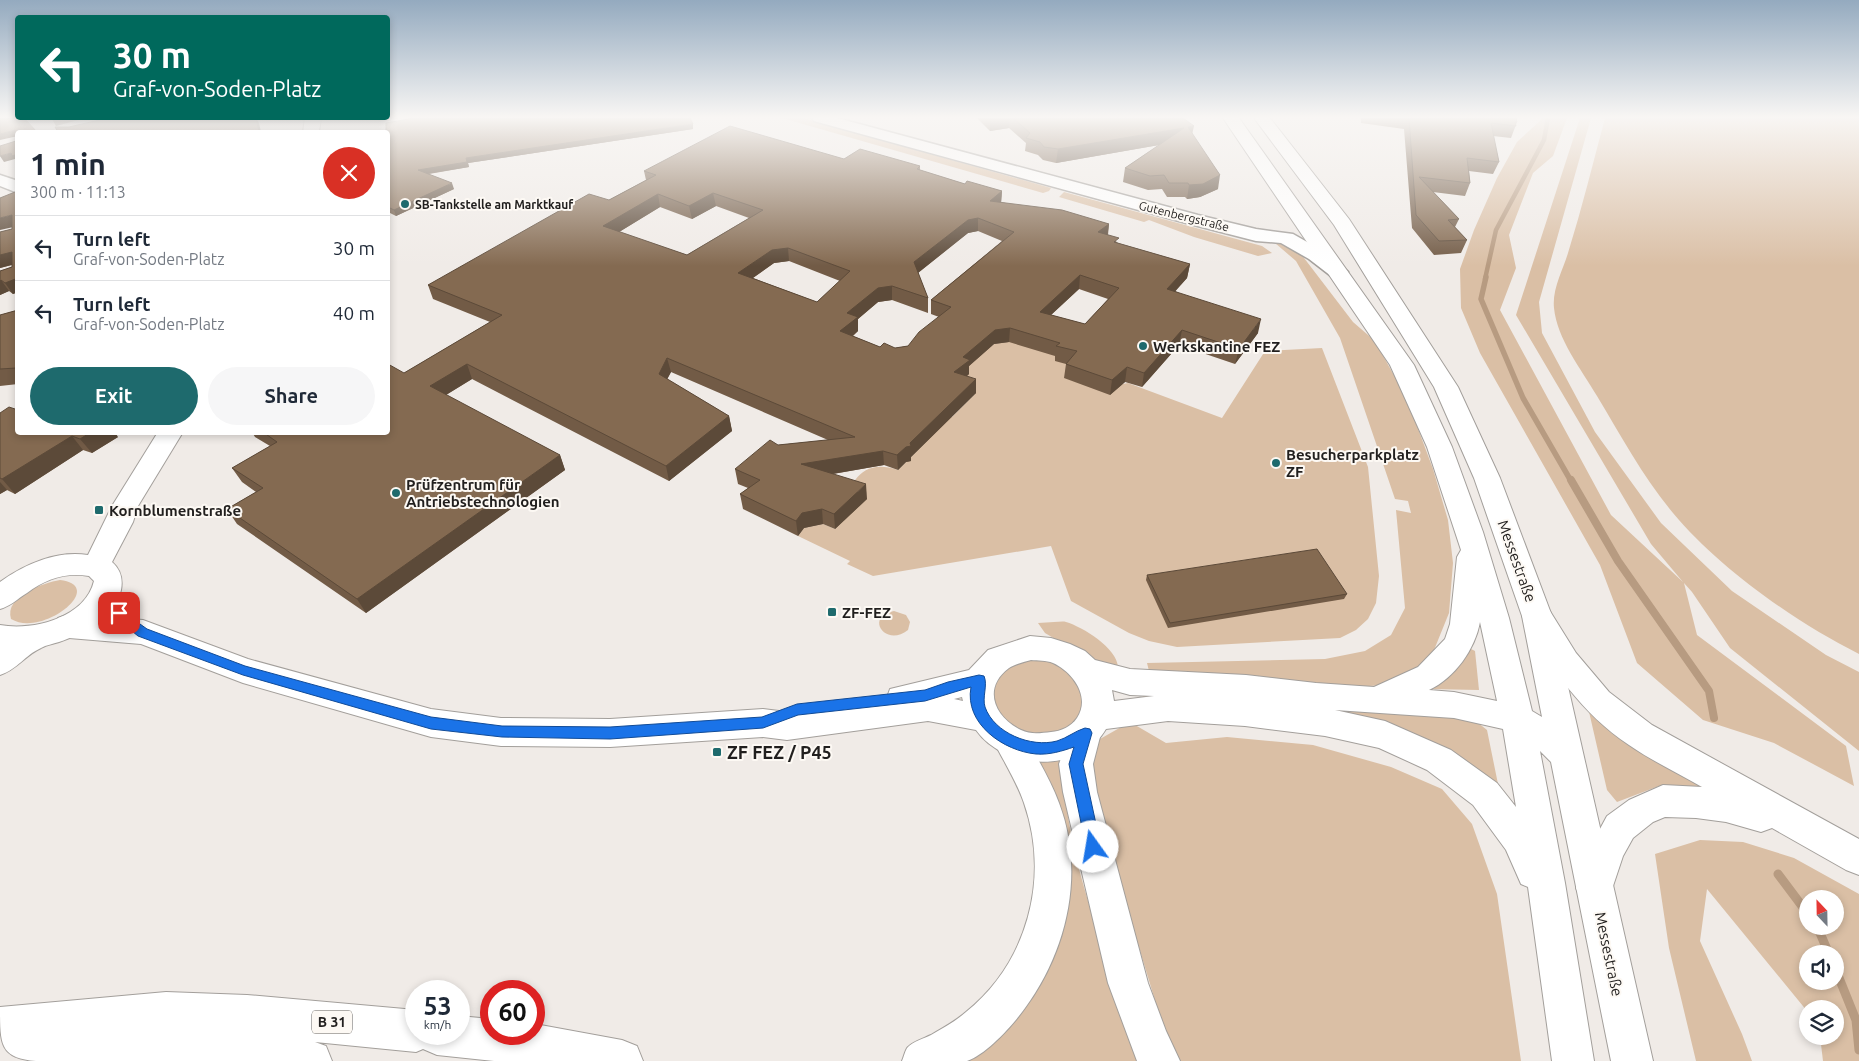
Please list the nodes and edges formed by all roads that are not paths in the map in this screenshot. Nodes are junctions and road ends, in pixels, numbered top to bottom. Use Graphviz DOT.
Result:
graph roads {
  1 [pos="1003,168"];
  2 [pos="1266,168"];
  3 [pos="1300,168"];
  4 [pos="0,180"];
  5 [pos="15,187"];
  6 [pos="1338,272"];
  7 [pos="169,435"];
  8 [pos="125,506"];
  9 [pos="1473,541"];
  10 [pos="96,566"];
  11 [pos="54,567"];
  12 [pos="4,588"];
  13 [pos="101,600"];
  14 [pos="1537,616"];
  15 [pos="69,626"];
  16 [pos="143,632"];
  17 [pos="14,639"];
  18 [pos="0,664"];
  19 [pos="1086,670"];
  20 [pos="979,680"];
  21 [pos="1379,699"];
  22 [pos="983,718"];
  23 [pos="1517,719"];
  24 [pos="763,723"];
  25 [pos="1091,725"];
  26 [pos="1011,742"];
  27 [pos="1568,756"];
  28 [pos="1805,829"];
  29 [pos="1859,858"];
  30 [pos="1595,888"];
  31 [pos="1549,908"];
  32 [pos="0,1027"];
  33 [pos="405,1030"];
  34 [pos="0,1037"];
  35 [pos="470,1038"];
  36 [pos="311,1061"];
  37 [pos="622,1061"];
  38 [pos="923,1061"];
  39 [pos="1160,1061"];
  40 [pos="1573,1061"];
  41 [pos="1632,1061"];
  1 -- 6 [label="street, Gutenbergstraße"];
  2 -- 6 [label="street"];
  3 -- 14 [label="street, Messestraße"];
  4 -- 5 [label="street"];
  6 -- 9 [label="street"];
  7 -- 8 [label="street"];
  8 -- 10 [label="street"];
  8 -- 11 [label="street"];
  9 -- 21 [label="street"];
  9 -- 23 [label="street"];
  10 -- 11 [label="street"];
  10 -- 13 [label="street"];
  11 -- 12 [label="street"];
  13 -- 15 [label="street"];
  13 -- 16 [label="street"];
  14 -- 27 [label="street, Messestraße"];
  14 -- 28 [label="street"];
  15 -- 16 [label="street"];
  15 -- 17 [label="street"];
  16 -- 24 [label="street"];
  17 -- 18 [label="street"];
  19 -- 20 [label="street"];
  19 -- 21 [label="street"];
  19 -- 25 [label="street"];
  20 -- 22 [label="street"];
  20 -- 24 [label="street"];
  21 -- 23 [label="street"];
  22 -- 24 [label="street"];
  22 -- 26 [label="street"];
  23 -- 27 [label="street"];
  23 -- 31 [label="street"];
  25 -- 26 [label="street"];
  25 -- 31 [label="street"];
  25 -- 39 [label="street"];
  26 -- 38 [label="street"];
  27 -- 30 [label="street, Messestraße"];
  28 -- 29 [label="street"];
  28 -- 30 [label="street"];
  30 -- 41 [label="street, Messestraße"];
  31 -- 40 [label="street"];
  32 -- 33 [label="street, B 31"];
  34 -- 36 [label="street"];
  35 -- 37 [label="street"];
}
